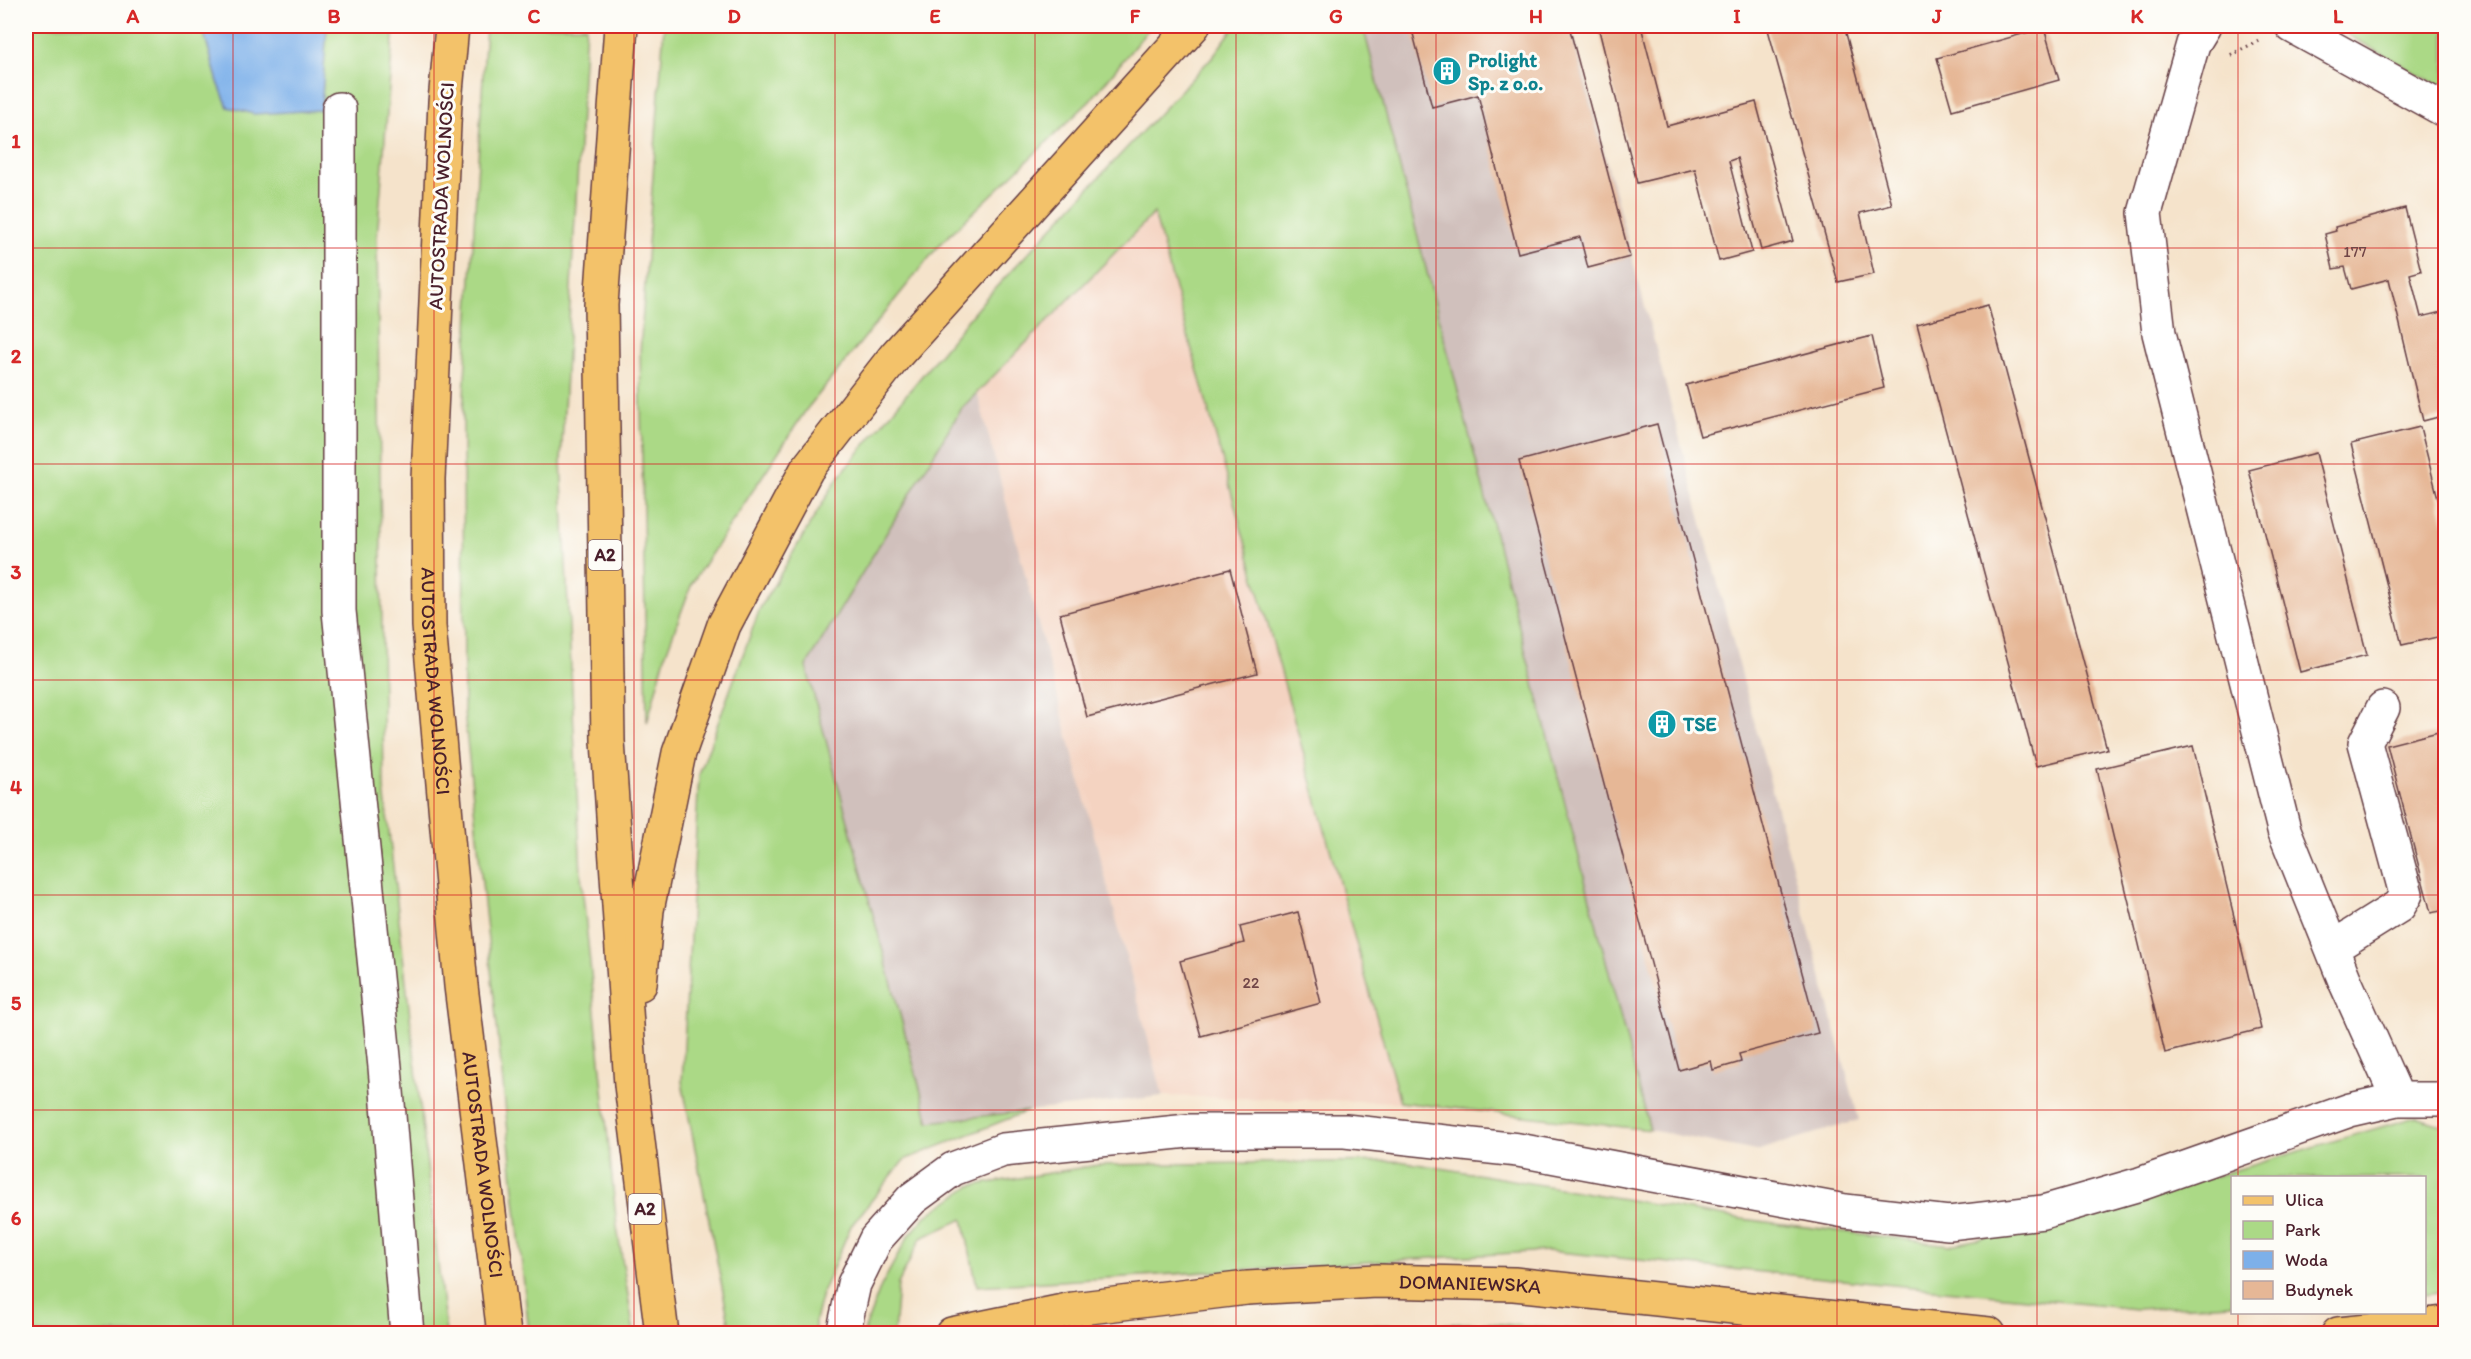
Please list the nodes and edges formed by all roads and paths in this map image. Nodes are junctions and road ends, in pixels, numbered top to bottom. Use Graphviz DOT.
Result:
graph roads {
  1 [pos="452,26"];
  2 [pos="621,26"];
  3 [pos="1193,26"];
  4 [pos="2281,33"];
  5 [pos="2198,35"];
  6 [pos="339,109"];
  7 [pos="2445,111"];
  8 [pos="2383,708"];
  9 [pos="2332,948"];
  10 [pos="631,1085"];
  11 [pos="2398,1099"];
  12 [pos="2445,1099"];
  13 [pos="2445,1323"];
  14 [pos="407,1334"];
  15 [pos="504,1334"];
  16 [pos="662,1334"];
  17 [pos="843,1334"];
  18 [pos="952,1334"];
  19 [pos="1989,1334"];
  20 [pos="2338,1334"];
  1 -- 15 [label="main road, AUTOSTRADA WOLNOŚCI"];
  2 -- 10 [label="main road, A2"];
  3 -- 10 [label="main road"];
  4 -- 5 [label="path"];
  4 -- 7 [label="lane"];
  5 -- 9 [label="lane"];
  6 -- 14 [label="lane"];
  8 -- 9 [label="lane"];
  9 -- 11 [label="lane"];
  10 -- 16 [label="main road, A2"];
  11 -- 12 [label="lane"];
  11 -- 17 [label="lane"];
  13 -- 20 [label="main road"];
  18 -- 19 [label="main road, DOMANIEWSKA"];
}
